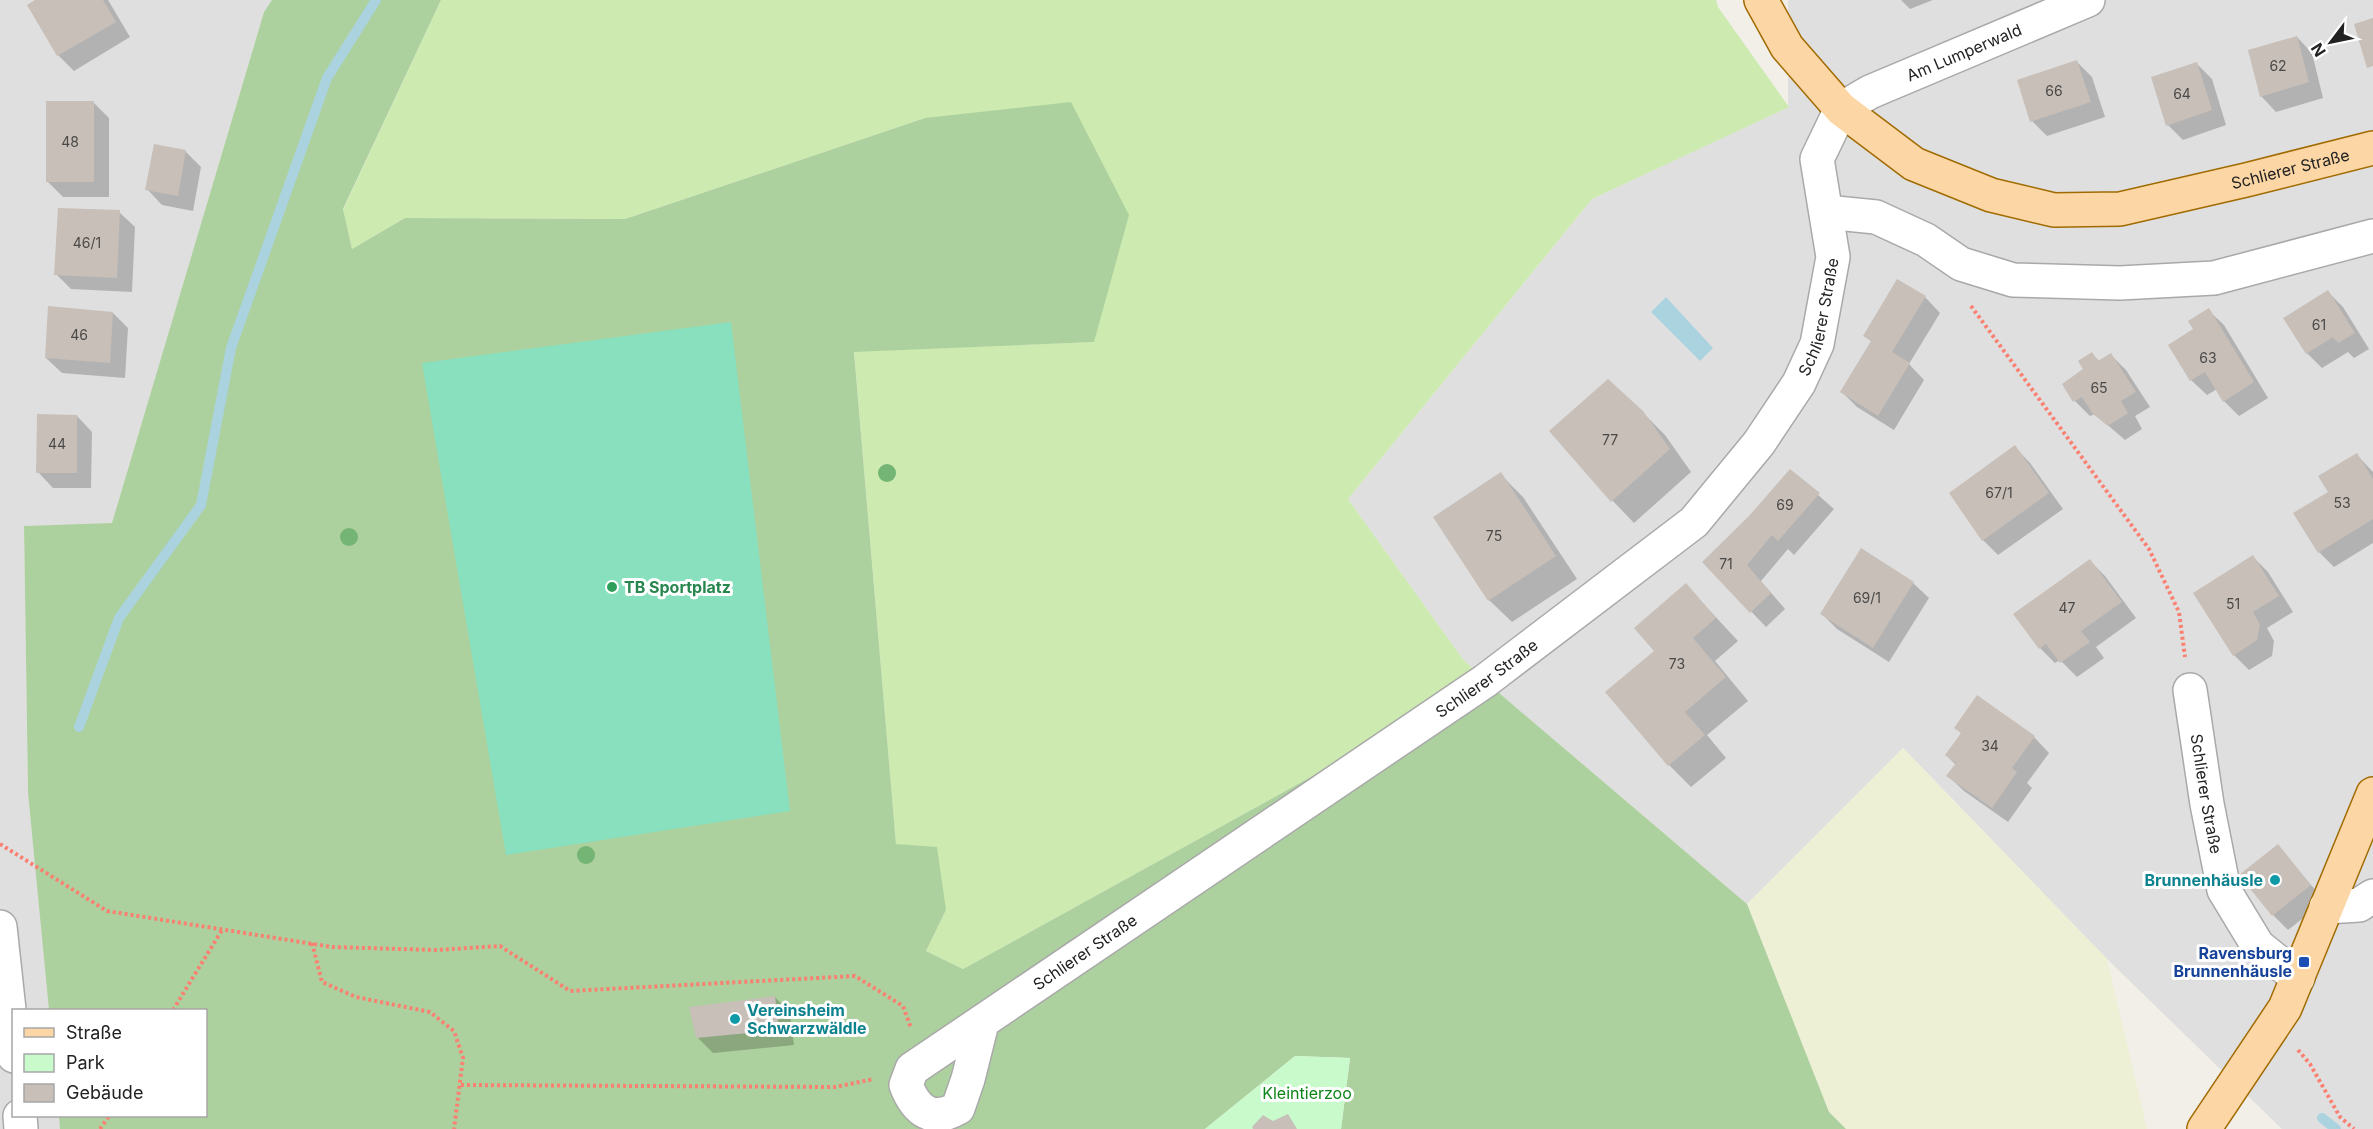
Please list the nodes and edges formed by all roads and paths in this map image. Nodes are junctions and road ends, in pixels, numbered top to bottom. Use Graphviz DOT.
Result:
graph roads {
  1 [pos="1761,0"];
  2 [pos="2088,0"];
  3 [pos="1841,109"];
  4 [pos="2373,147"];
  5 [pos="1826,213"];
  6 [pos="2373,236"];
  7 [pos="1971,306"];
  8 [pos="2190,690"];
  9 [pos="2373,794"];
  10 [pos="0,844"];
  11 [pos="2373,896"];
  12 [pos="2326,907"];
  13 [pos="0,927"];
  14 [pos="222,930"];
  15 [pos="312,944"];
  16 [pos="2298,978"];
  17 [pos="174,1009"];
  18 [pos="2276,1022"];
  19 [pos="982,1023"];
  20 [pos="12,1038"];
  21 [pos="906,1079"];
  22 [pos="461,1085"];
  23 [pos="454,1129"];
  24 [pos="2204,1129"];
  25 [pos="2354,1129"];
  1 -- 3 [label="main road, Schlierer Straße"];
  2 -- 3 [label="street, Am Lumperwald"];
  3 -- 4 [label="main road, Schlierer Straße"];
  3 -- 5 [label="street, Schlierer Straße"];
  5 -- 6 [label="street"];
  5 -- 19 [label="street, Schlierer Straße"];
  7 -- 8 [label="path"];
  8 -- 16 [label="street, Schlierer Straße"];
  9 -- 12 [label="main road"];
  10 -- 14 [label="path"];
  11 -- 12 [label="street"];
  12 -- 16 [label="main road"];
  13 -- 20 [label="street"];
  14 -- 15 [label="path"];
  14 -- 17 [label="path"];
  15 -- 21 [label="path"];
  15 -- 22 [label="path"];
  16 -- 18 [label="main road"];
  18 -- 24 [label="main road"];
  18 -- 25 [label="path"];
  19 -- 21 [label="street, Schlierer Straße"];
  19 -- 21 [label="street"];
  21 -- 22 [label="path"];
  22 -- 23 [label="path"];
}
